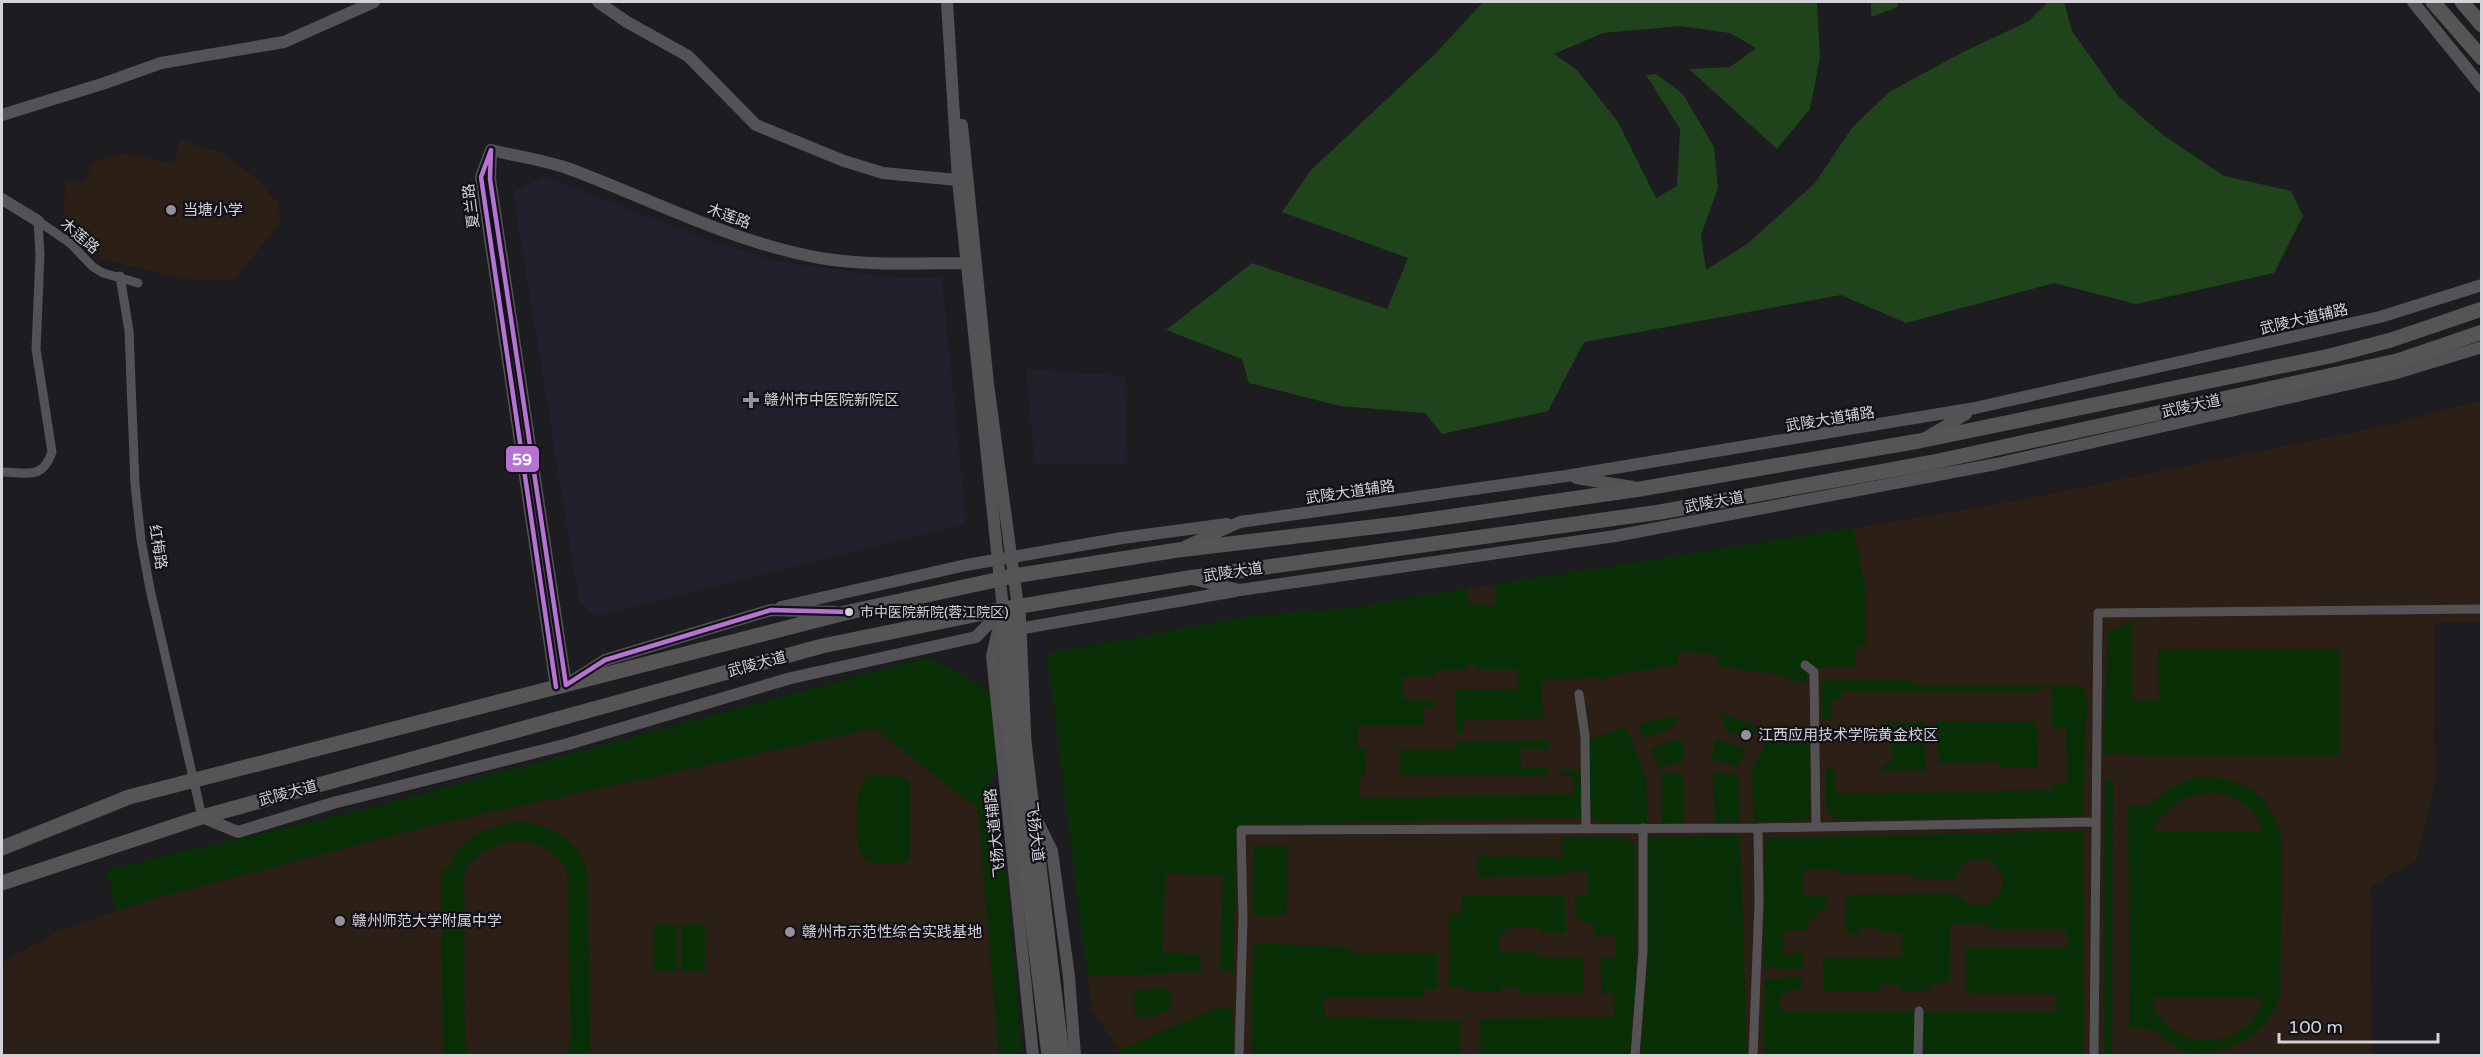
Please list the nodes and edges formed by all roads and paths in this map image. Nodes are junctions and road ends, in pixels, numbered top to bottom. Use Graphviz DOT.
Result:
graph roads {
  1 [pos="374,2"];
  2 [pos="598,2"];
  3 [pos="947,2"];
  4 [pos="954,2"];
  5 [pos="2433,2"];
  6 [pos="2462,2"];
  7 [pos="2416,5"];
  8 [pos="2481,25"];
  9 [pos="2455,29"];
  10 [pos="2481,58"];
  11 [pos="2481,87"];
  12 [pos="2,115"];
  13 [pos="491,150"];
  14 [pos="958,180"];
  15 [pos="2,199"];
  16 [pos="38,221"];
  17 [pos="966,263"];
  18 [pos="120,276"];
  19 [pos="138,283"];
  20 [pos="2481,285"];
  21 [pos="2481,309"];
  22 [pos="2481,332"];
  23 [pos="2481,347"];
  24 [pos="1975,408"];
  25 [pos="1919,441"];
  26 [pos="1934,462"];
  27 [pos="1996,464"];
  28 [pos="2,472"];
  29 [pos="1566,477"];
  30 [pos="1640,489"];
  31 [pos="1660,513"];
  32 [pos="1240,522"];
  33 [pos="1615,536"];
  34 [pos="1178,550"];
  35 [pos="1011,557"];
  36 [pos="997,560"];
  37 [pos="1006,578"];
  38 [pos="1188,578"];
  39 [pos="1240,590"];
  40 [pos="1010,608"];
  41 [pos="2481,609"];
  42 [pos="771,610"];
  43 [pos="849,612"];
  44 [pos="1007,631"];
  45 [pos="976,637"];
  46 [pos="1805,665"];
  47 [pos="561,686"];
  48 [pos="1579,694"];
  49 [pos="192,780"];
  50 [pos="1032,808"];
  51 [pos="202,817"];
  52 [pos="2095,822"];
  53 [pos="1816,827"];
  54 [pos="1642,828"];
  55 [pos="1758,828"];
  56 [pos="1586,829"];
  57 [pos="2,848"];
  58 [pos="2,883"];
  59 [pos="1069,977"];
  60 [pos="1920,1011"];
  61 [pos="1059,1024"];
  62 [pos="1033,1056"];
  63 [pos="1048,1056"];
  64 [pos="1062,1056"];
  65 [pos="1075,1056"];
  66 [pos="1239,1056"];
  67 [pos="1635,1056"];
  68 [pos="1753,1056"];
  69 [pos="1918,1056"];
  70 [pos="2094,1056"];
  1 -- 12 [label="street"];
  2 -- 14 [label="street"];
  3 -- 14 [label="street"];
  4 -- 35 [label="street"];
  5 -- 9 [label="main road"];
  6 -- 8 [label="main road"];
  7 -- 9 [label="street"];
  7 -- 11 [label="street"];
  9 -- 10 [label="main road"];
  13 -- 17 [label="street, 木莲路"];
  13 -- 47 [label="street, 夏兰路"];
  14 -- 17 [label="street"];
  15 -- 16 [label="street"];
  16 -- 18 [label="street, 木莲路"];
  16 -- 28 [label="street"];
  17 -- 36 [label="street"];
  18 -- 19 [label="street, 木莲路"];
  18 -- 49 [label="street, 红梅路"];
  20 -- 24 [label="street, 武陵大道辅路"];
  21 -- 25 [label="main road, 武陵大道"];
  22 -- 26 [label="main road, 武陵大道"];
  23 -- 27 [label="street"];
  24 -- 25 [label="street"];
  24 -- 29 [label="street, 武陵大道辅路"];
  25 -- 30 [label="main road, 武陵大道"];
  26 -- 27 [label="street"];
  26 -- 31 [label="main road, 武陵大道"];
  27 -- 33 [label="street"];
  29 -- 30 [label="street"];
  29 -- 32 [label="street, 武陵大道辅路"];
  30 -- 34 [label="main road, 武陵大道"];
  31 -- 33 [label="street"];
  31 -- 38 [label="main road, 武陵大道"];
  32 -- 34 [label="street, 武陵大道辅路"];
  32 -- 35 [label="street"];
  33 -- 39 [label="street"];
  34 -- 37 [label="main road, 武陵大道"];
  35 -- 36 [label="street"];
  35 -- 37 [label="street"];
  36 -- 37 [label="street"];
  36 -- 42 [label="street"];
  37 -- 40 [label="street"];
  37 -- 43 [label="main road, 武陵大道"];
  38 -- 39 [label="street"];
  38 -- 40 [label="main road, 武陵大道"];
  39 -- 44 [label="street"];
  40 -- 44 [label="main road, 飞扬大道"];
  40 -- 45 [label="street"];
  40 -- 51 [label="main road, 武陵大道"];
  41 -- 52 [label="street"];
  42 -- 43 [label="street"];
  42 -- 47 [label="street"];
  43 -- 47 [label="main road, 武陵大道"];
  44 -- 45 [label="street"];
  44 -- 50 [label="main road, 飞扬大道"];
  44 -- 62 [label="street, 飞扬大道辅路"];
  44 -- 63 [label="main road, 飞扬大道"];
  45 -- 51 [label="street"];
  46 -- 53 [label="street"];
  47 -- 49 [label="main road, 武陵大道"];
  48 -- 56 [label="street"];
  49 -- 51 [label="street, 红梅路"];
  49 -- 57 [label="main road, 武陵大道"];
  50 -- 59 [label="street"];
  50 -- 61 [label="main road, 飞扬大道"];
  51 -- 58 [label="main road, 武陵大道"];
  52 -- 53 [label="street"];
  52 -- 70 [label="street"];
  53 -- 55 [label="street"];
  54 -- 55 [label="street"];
  54 -- 56 [label="street"];
  54 -- 67 [label="street"];
  55 -- 68 [label="street"];
  56 -- 66 [label="street"];
  59 -- 61 [label="street"];
  59 -- 65 [label="street"];
  60 -- 69 [label="street"];
  61 -- 64 [label="main road, 飞扬大道"];
}
